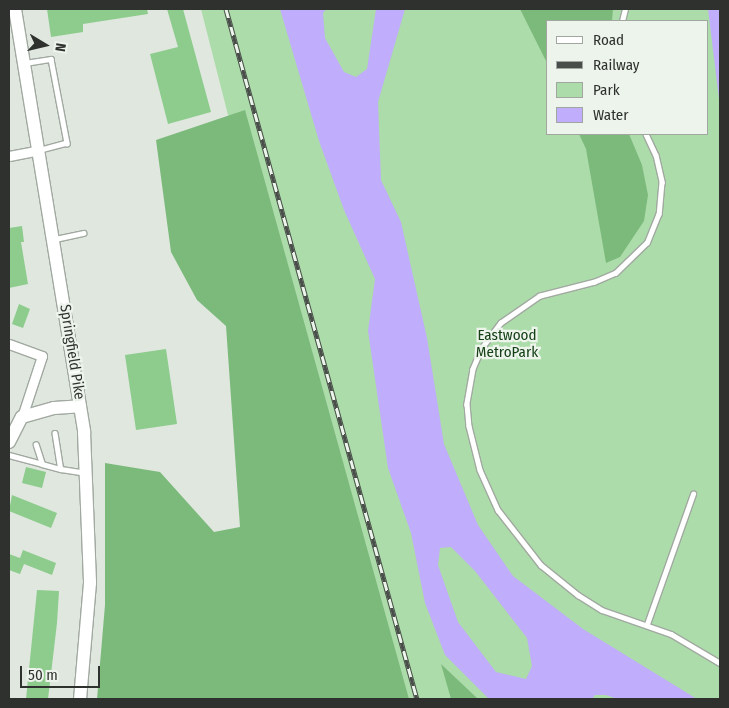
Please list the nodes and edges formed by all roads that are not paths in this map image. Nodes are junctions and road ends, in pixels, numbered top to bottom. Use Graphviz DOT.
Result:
graph roads {
  1 [pos="15,9"];
  2 [pos="24,63"];
  3 [pos="646,135"];
  4 [pos="39,150"];
  5 [pos="9,156"];
  6 [pos="83,233"];
  7 [pos="54,240"];
  8 [pos="9,344"];
  9 [pos="80,406"];
  10 [pos="22,417"];
  11 [pos="54,433"];
  12 [pos="9,442"];
  13 [pos="36,445"];
  14 [pos="9,455"];
  15 [pos="42,464"];
  16 [pos="60,469"];
  17 [pos="87,473"];
  18 [pos="693,494"];
  19 [pos="647,624"];
  20 [pos="720,662"];
  21 [pos="80,699"];
  1 -- 2 [label="main road, Springfield Pike"];
  2 -- 4 [label="main road, Springfield Pike"];
  2 -- 4 [label="lane"];
  3 -- 19 [label="lane"];
  4 -- 5 [label="street"];
  4 -- 7 [label="main road, Springfield Pike"];
  6 -- 7 [label="lane"];
  7 -- 9 [label="main road, Springfield Pike"];
  8 -- 10 [label="street"];
  9 -- 10 [label="main road"];
  9 -- 17 [label="main road, Springfield Pike"];
  10 -- 12 [label="main road"];
  11 -- 16 [label="lane"];
  13 -- 15 [label="lane"];
  14 -- 15 [label="lane"];
  15 -- 16 [label="lane"];
  16 -- 17 [label="lane"];
  17 -- 21 [label="main road, Springfield Pike"];
  18 -- 19 [label="lane"];
  19 -- 20 [label="lane"];
}
